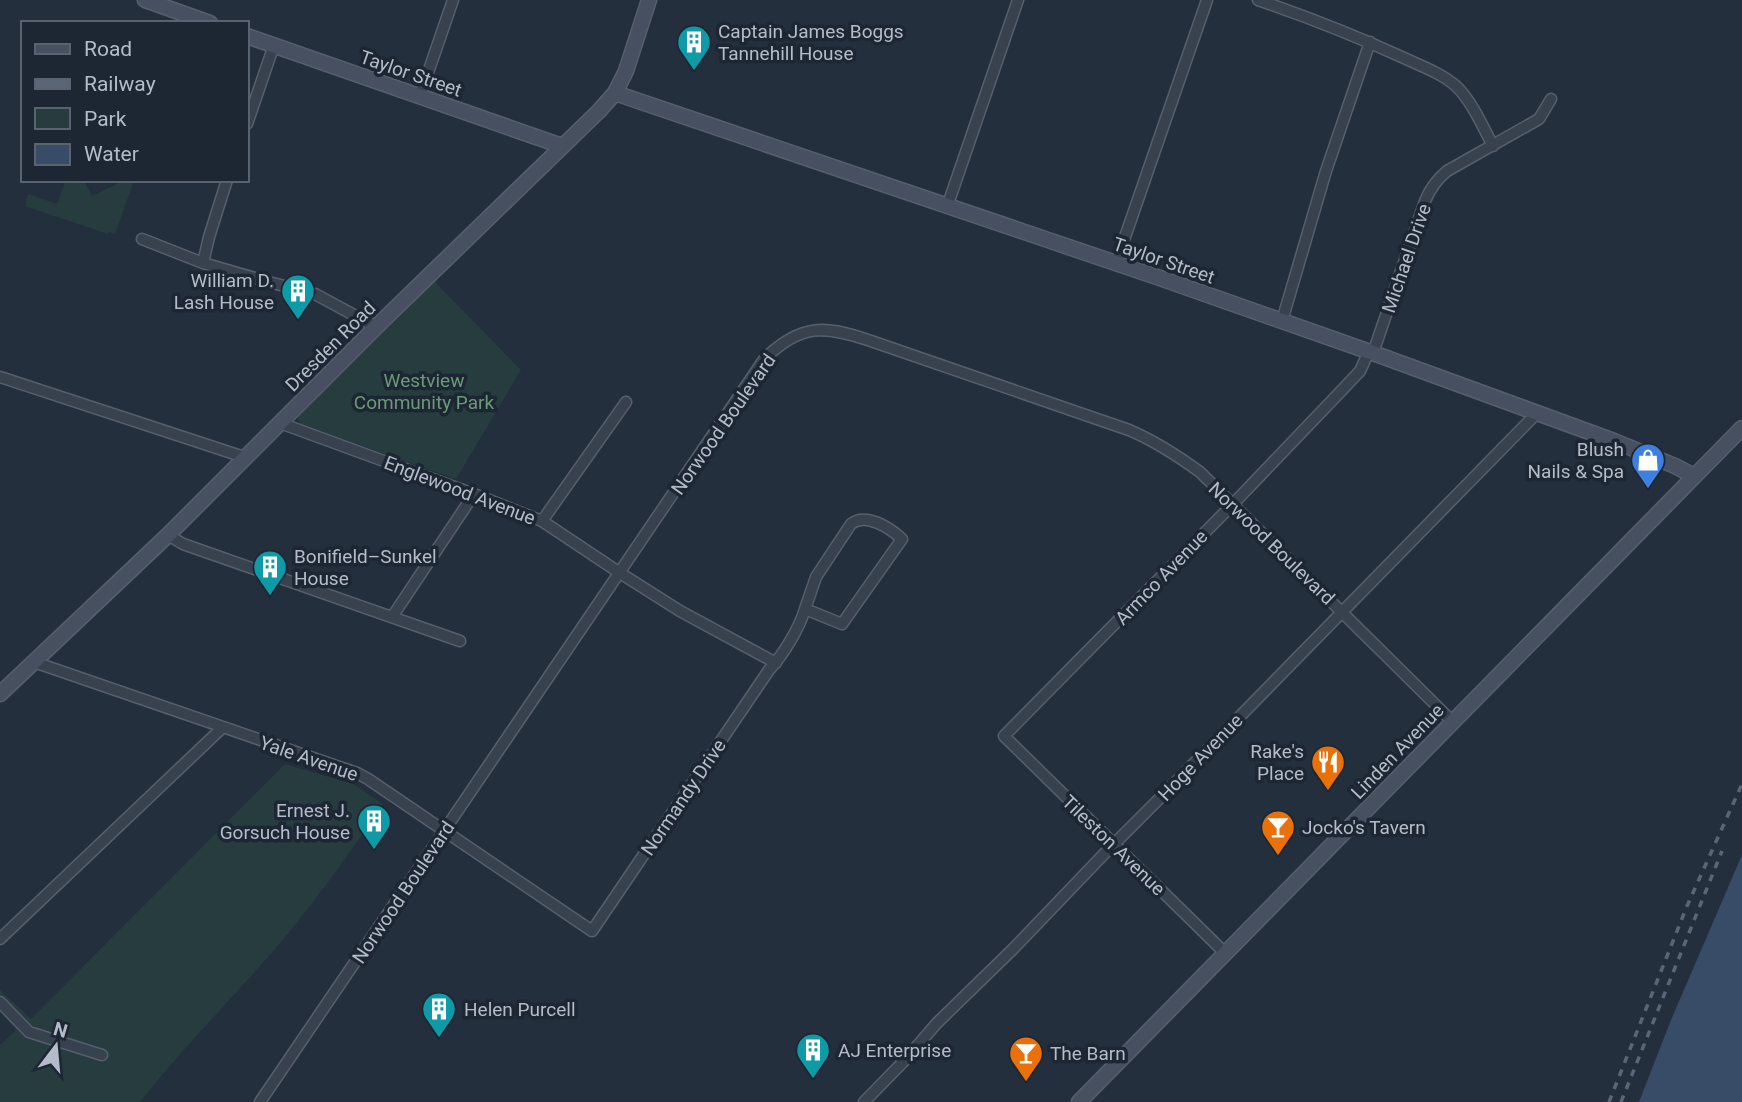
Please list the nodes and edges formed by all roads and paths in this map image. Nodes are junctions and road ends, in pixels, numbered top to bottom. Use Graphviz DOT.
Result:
graph roads {
  1 [pos="145,0"];
  2 [pos="453,0"];
  3 [pos="649,0"];
  4 [pos="1017,0"];
  5 [pos="1207,0"];
  6 [pos="1258,0"];
  7 [pos="204,21"];
  8 [pos="248,36"];
  9 [pos="1370,42"];
  10 [pos="274,45"];
  11 [pos="615,93"];
  12 [pos="419,96"];
  13 [pos="1551,99"];
  14 [pos="248,121"];
  15 [pos="1493,145"];
  16 [pos="562,146"];
  17 [pos="226,182"];
  18 [pos="947,207"];
  19 [pos="142,239"];
  20 [pos="203,262"];
  21 [pos="1115,263"];
  22 [pos="1282,321"];
  23 [pos="376,327"];
  24 [pos="1371,352"];
  25 [pos="0,377"];
  26 [pos="625,402"];
  27 [pos="1538,412"];
  28 [pos="280,423"];
  29 [pos="1742,428"];
  30 [pos="244,457"];
  31 [pos="1694,476"];
  32 [pos="474,494"];
  33 [pos="1233,504"];
  34 [pos="542,521"];
  35 [pos="168,535"];
  36 [pos="620,573"];
  37 [pos="805,609"];
  38 [pos="1342,611"];
  39 [pos="392,617"];
  40 [pos="460,641"];
  41 [pos="34,662"];
  42 [pos="775,663"];
  43 [pos="2,689"];
  44 [pos="1453,722"];
  45 [pos="222,728"];
  46 [pos="1004,736"];
  47 [pos="445,831"];
  48 [pos="1113,844"];
  49 [pos="592,931"];
  50 [pos="0,939"];
  51 [pos="1226,953"];
  52 [pos="0,1002"];
  53 [pos="102,1055"];
  54 [pos="260,1102"];
  55 [pos="864,1102"];
  56 [pos="1079,1102"];
  1 -- 7 [label="street"];
  2 -- 12 [label="street"];
  3 -- 11 [label="street, Dresden Road"];
  4 -- 18 [label="street"];
  5 -- 21 [label="street"];
  6 -- 9 [label="street"];
  8 -- 10 [label="street, Taylor Street"];
  9 -- 15 [label="street"];
  9 -- 22 [label="street"];
  10 -- 12 [label="street, Taylor Street"];
  10 -- 14 [label="street"];
  11 -- 16 [label="street, Dresden Road"];
  11 -- 18 [label="street, Taylor Street"];
  12 -- 16 [label="street, Taylor Street"];
  13 -- 15 [label="street, Michael Drive"];
  15 -- 24 [label="street, Michael Drive"];
  16 -- 23 [label="street, Dresden Road"];
  17 -- 20 [label="street"];
  18 -- 21 [label="street, Taylor Street"];
  19 -- 20 [label="street"];
  20 -- 23 [label="street"];
  21 -- 22 [label="street, Taylor Street"];
  22 -- 24 [label="street, Taylor Street"];
  23 -- 28 [label="street, Dresden Road"];
  24 -- 27 [label="street, Taylor Street"];
  24 -- 33 [label="street, Armco Avenue"];
  25 -- 30 [label="street"];
  26 -- 34 [label="street"];
  27 -- 31 [label="street, Taylor Street"];
  27 -- 38 [label="street, Hoge Avenue"];
  28 -- 30 [label="street, Dresden Road"];
  28 -- 32 [label="street, Englewood Avenue"];
  29 -- 31 [label="street, Linden Avenue"];
  30 -- 35 [label="street, Dresden Road"];
  31 -- 44 [label="street, Linden Avenue"];
  32 -- 34 [label="street, Englewood Avenue"];
  32 -- 39 [label="street"];
  33 -- 36 [label="street, Norwood Boulevard"];
  33 -- 38 [label="street, Norwood Boulevard"];
  33 -- 46 [label="street, Armco Avenue"];
  34 -- 36 [label="street, Englewood Avenue"];
  35 -- 39 [label="street"];
  35 -- 41 [label="street, Dresden Road"];
  36 -- 42 [label="street, Englewood Avenue"];
  36 -- 47 [label="street, Norwood Boulevard"];
  37 -- 37 [label="street, Normandy Drive"];
  37 -- 42 [label="street, Normandy Drive"];
  38 -- 44 [label="street, Norwood Boulevard"];
  38 -- 48 [label="street, Hoge Avenue"];
  39 -- 40 [label="street"];
  41 -- 43 [label="street, Dresden Road"];
  41 -- 45 [label="street, Yale Avenue"];
  42 -- 49 [label="street, Normandy Drive"];
  44 -- 51 [label="street, Linden Avenue"];
  45 -- 47 [label="street, Yale Avenue"];
  45 -- 50 [label="street"];
  46 -- 48 [label="street, Tileston Avenue"];
  47 -- 49 [label="street, Yale Avenue"];
  47 -- 54 [label="street, Norwood Boulevard"];
  48 -- 51 [label="street, Tileston Avenue"];
  48 -- 55 [label="street, Hoge Avenue"];
  51 -- 56 [label="street, Linden Avenue"];
  52 -- 53 [label="street"];
}
